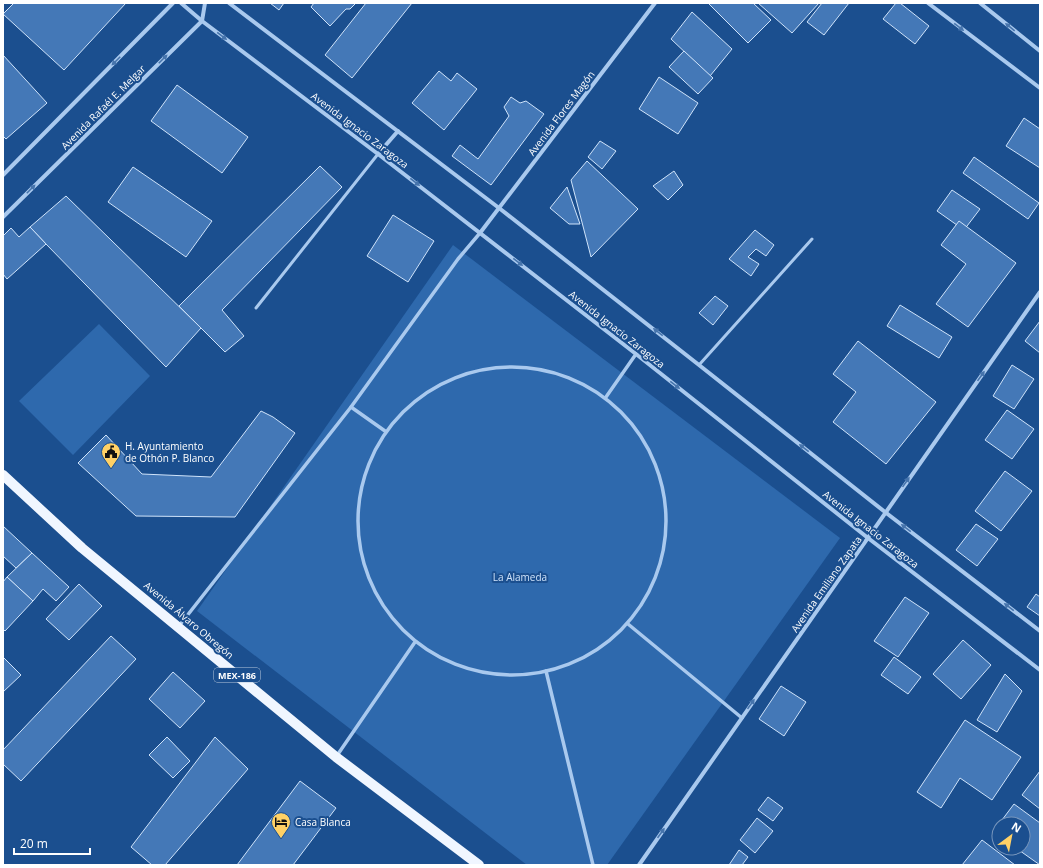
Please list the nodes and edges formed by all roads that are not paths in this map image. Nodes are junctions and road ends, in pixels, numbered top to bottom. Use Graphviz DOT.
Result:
graph roads {
  1 [pos="173,3"];
  2 [pos="181,3"];
  3 [pos="205,3"];
  4 [pos="229,3"];
  5 [pos="656,3"];
  6 [pos="928,3"];
  7 [pos="980,3"];
  8 [pos="202,21"];
  9 [pos="1040,51"];
  10 [pos="1040,88"];
  11 [pos="398,131"];
  12 [pos="378,154"];
  13 [pos="3,175"];
  14 [pos="499,208"];
  15 [pos="3,217"];
  16 [pos="480,233"];
  17 [pos="812,239"];
  18 [pos="1040,292"];
  19 [pos="256,308"];
  20 [pos="636,354"];
  21 [pos="699,365"];
  22 [pos="606,397"];
  23 [pos="351,406"];
  24 [pos="385,430"];
  25 [pos="3,475"];
  26 [pos="886,512"];
  27 [pos="868,538"];
  28 [pos="628,624"];
  29 [pos="178,627"];
  30 [pos="1040,631"];
  31 [pos="415,642"];
  32 [pos="1040,670"];
  33 [pos="546,671"];
  34 [pos="742,718"];
  35 [pos="336,757"];
  36 [pos="479,865"];
  37 [pos="593,865"];
  38 [pos="638,865"];
  1 -- 13 [label="street, one-way"];
  2 -- 8 [label="street, Avenida Ignacio Zaragoza"];
  3 -- 8 [label="street"];
  4 -- 11 [label="street"];
  5 -- 14 [label="street, Avenida Flores Magón"];
  6 -- 10 [label="street, one-way"];
  9 -- 7 [label="street, one-way"];
  8 -- 12 [label="street, Avenida Ignacio Zaragoza, one-way"];
  15 -- 8 [label="street, Avenida Rafaél E. Melgar, one-way"];
  11 -- 12 [label="street"];
  11 -- 14 [label="street"];
  12 -- 16 [label="street, Avenida Ignacio Zaragoza, one-way"];
  12 -- 19 [label="lane"];
  14 -- 16 [label="street, Avenida Flores Magón"];
  21 -- 14 [label="street, one-way"];
  16 -- 20 [label="street, Avenida Ignacio Zaragoza, one-way"];
  16 -- 23 [label="street"];
  17 -- 21 [label="lane"];
  26 -- 18 [label="street, Avenida Emiliano Zapata, one-way"];
  20 -- 22 [label="street"];
  20 -- 27 [label="street, Avenida Ignacio Zaragoza, one-way"];
  26 -- 21 [label="street, one-way"];
  22 -- 24 [label="street"];
  22 -- 28 [label="street"];
  23 -- 24 [label="street"];
  23 -- 29 [label="street"];
  24 -- 31 [label="street"];
  25 -- 29 [label="main road, Avenida Álvaro Obregón / MEX-186"];
  26 -- 27 [label="street, Avenida Emiliano Zapata"];
  30 -- 26 [label="street, one-way"];
  27 -- 32 [label="street, Avenida Ignacio Zaragoza"];
  34 -- 27 [label="street, Avenida Emiliano Zapata, one-way"];
  28 -- 33 [label="street"];
  28 -- 34 [label="street"];
  29 -- 35 [label="main road, Avenida Álvaro Obregón / MEX-186"];
  31 -- 33 [label="street"];
  31 -- 35 [label="street"];
  33 -- 37 [label="street"];
  38 -- 34 [label="street, Avenida Emiliano Zapata, one-way"];
  35 -- 36 [label="main road, Avenida Álvaro Obregón / MEX-186"];
}
